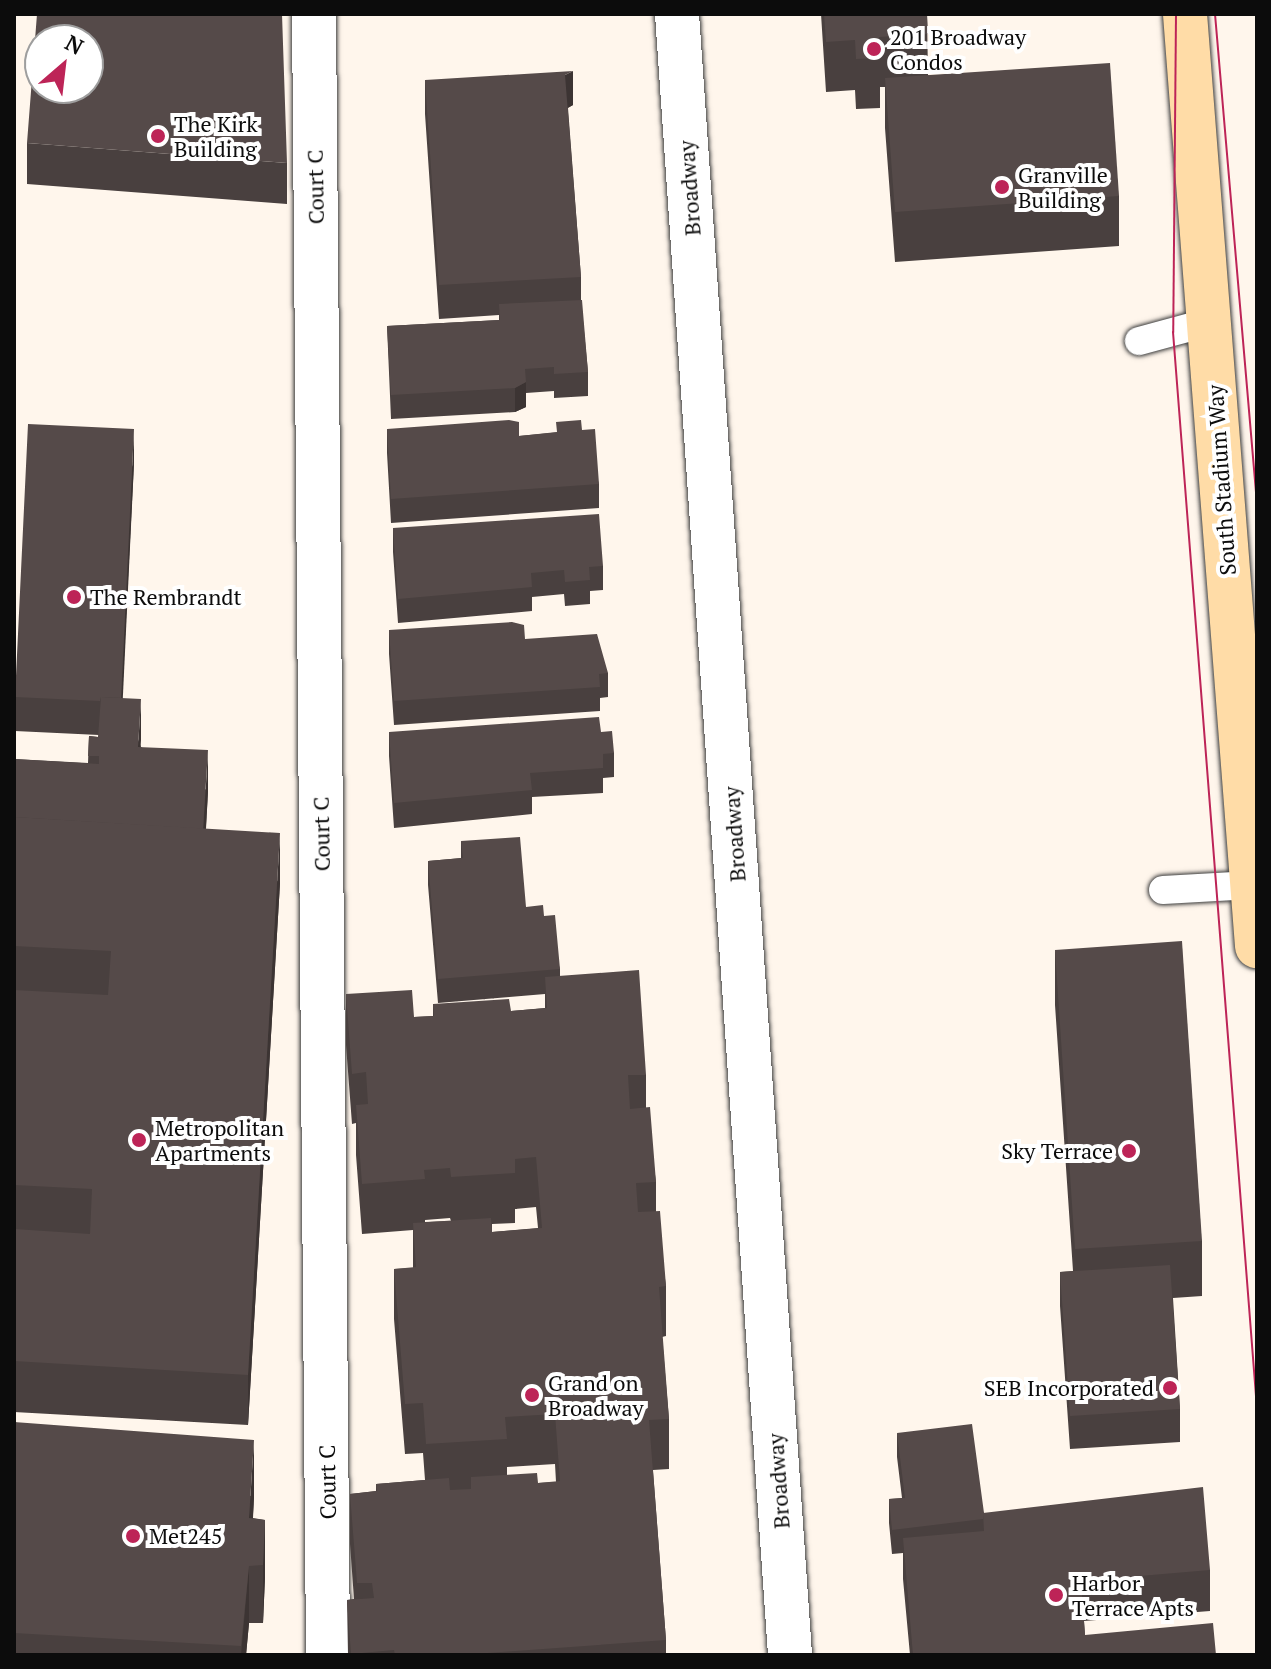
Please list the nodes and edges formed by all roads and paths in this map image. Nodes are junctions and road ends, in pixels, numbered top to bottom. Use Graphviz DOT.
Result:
graph roads {
  1 [pos="314,14"];
  2 [pos="677,14"];
  3 [pos="1185,14"];
  4 [pos="1209,322"];
  5 [pos="1139,341"];
  6 [pos="1252,885"];
  7 [pos="1163,890"];
  8 [pos="1257,946"];
  9 [pos="328,1655"];
  10 [pos="790,1655"];
  1 -- 9 [label="street, Court C"];
  2 -- 10 [label="street, Broadway"];
  3 -- 4 [label="main road, South Stadium Way"];
  4 -- 5 [label="lane"];
  4 -- 6 [label="main road, South Stadium Way"];
  6 -- 7 [label="lane"];
  6 -- 8 [label="main road, South Stadium Way"];
}
